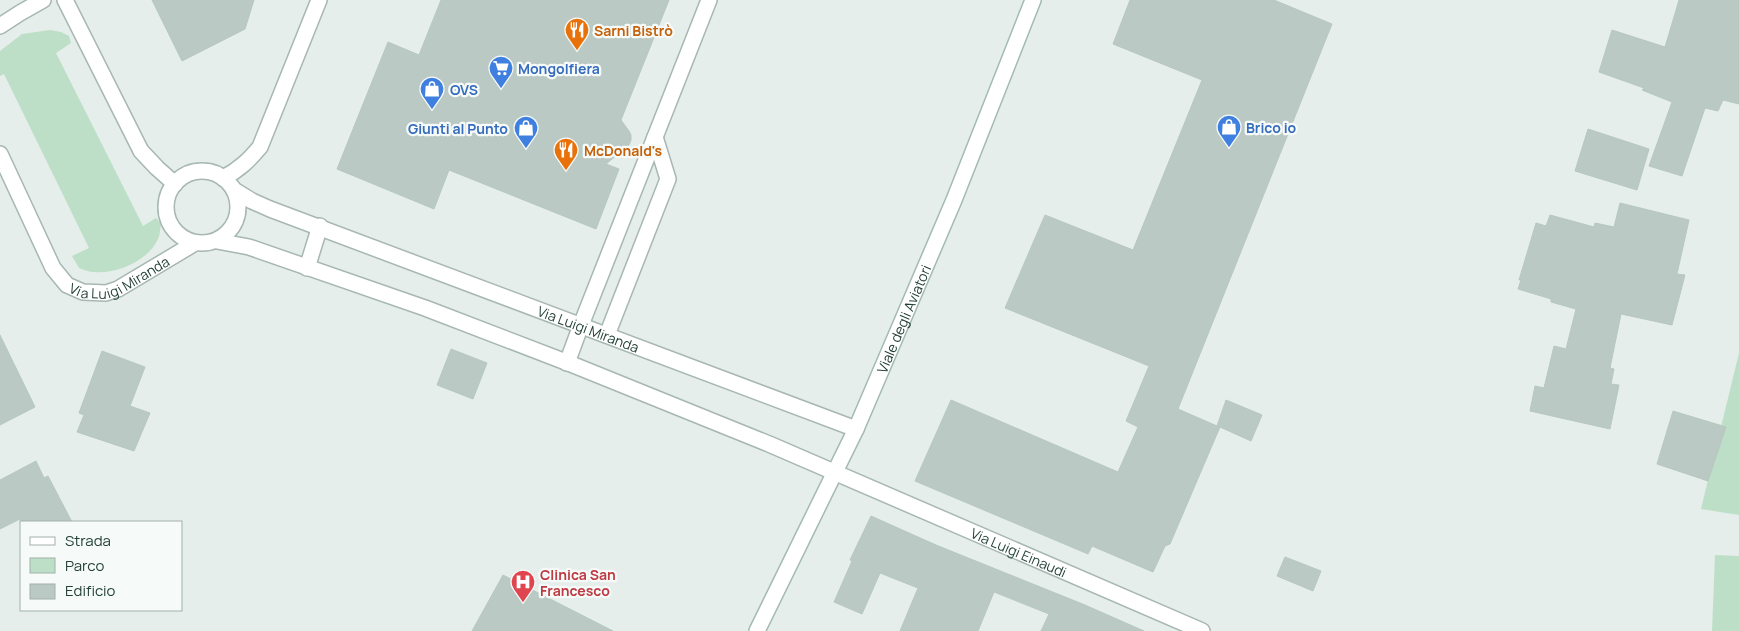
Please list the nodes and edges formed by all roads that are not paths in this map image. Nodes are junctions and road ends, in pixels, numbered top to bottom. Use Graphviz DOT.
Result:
graph roads {
  1 [pos="43,0"];
  2 [pos="65,0"];
  3 [pos="319,0"];
  4 [pos="710,0"];
  5 [pos="1033,0"];
  6 [pos="0,26"];
  7 [pos="655,137"];
  8 [pos="0,154"];
  9 [pos="223,178"];
  10 [pos="175,184"];
  11 [pos="234,190"];
  12 [pos="320,226"];
  13 [pos="217,241"];
  14 [pos="195,243"];
  15 [pos="307,268"];
  16 [pos="581,325"];
  17 [pos="607,335"];
  18 [pos="567,363"];
  19 [pos="856,429"];
  20 [pos="836,474"];
  21 [pos="757,631"];
  22 [pos="1202,631"];
  1 -- 6 [label="street"];
  2 -- 10 [label="street"];
  3 -- 9 [label="street"];
  4 -- 7 [label="street"];
  5 -- 19 [label="street, Viale degli Aviatori"];
  7 -- 16 [label="street"];
  7 -- 17 [label="street"];
  8 -- 14 [label="street, Via Luigi Miranda"];
  9 -- 10 [label="street"];
  9 -- 11 [label="street"];
  10 -- 14 [label="street"];
  11 -- 12 [label="street, Via Luigi Miranda"];
  11 -- 13 [label="street"];
  12 -- 15 [label="street"];
  12 -- 16 [label="street, Via Luigi Miranda"];
  13 -- 14 [label="street"];
  13 -- 15 [label="street"];
  15 -- 18 [label="street"];
  16 -- 17 [label="street, Via Luigi Miranda"];
  16 -- 18 [label="street"];
  17 -- 19 [label="street, Via Luigi Miranda"];
  18 -- 20 [label="street"];
  19 -- 20 [label="street, Viale degli Aviatori"];
  20 -- 21 [label="street, Viale degli Aviatori"];
  20 -- 22 [label="street, Via Luigi Einaudi"];
}
